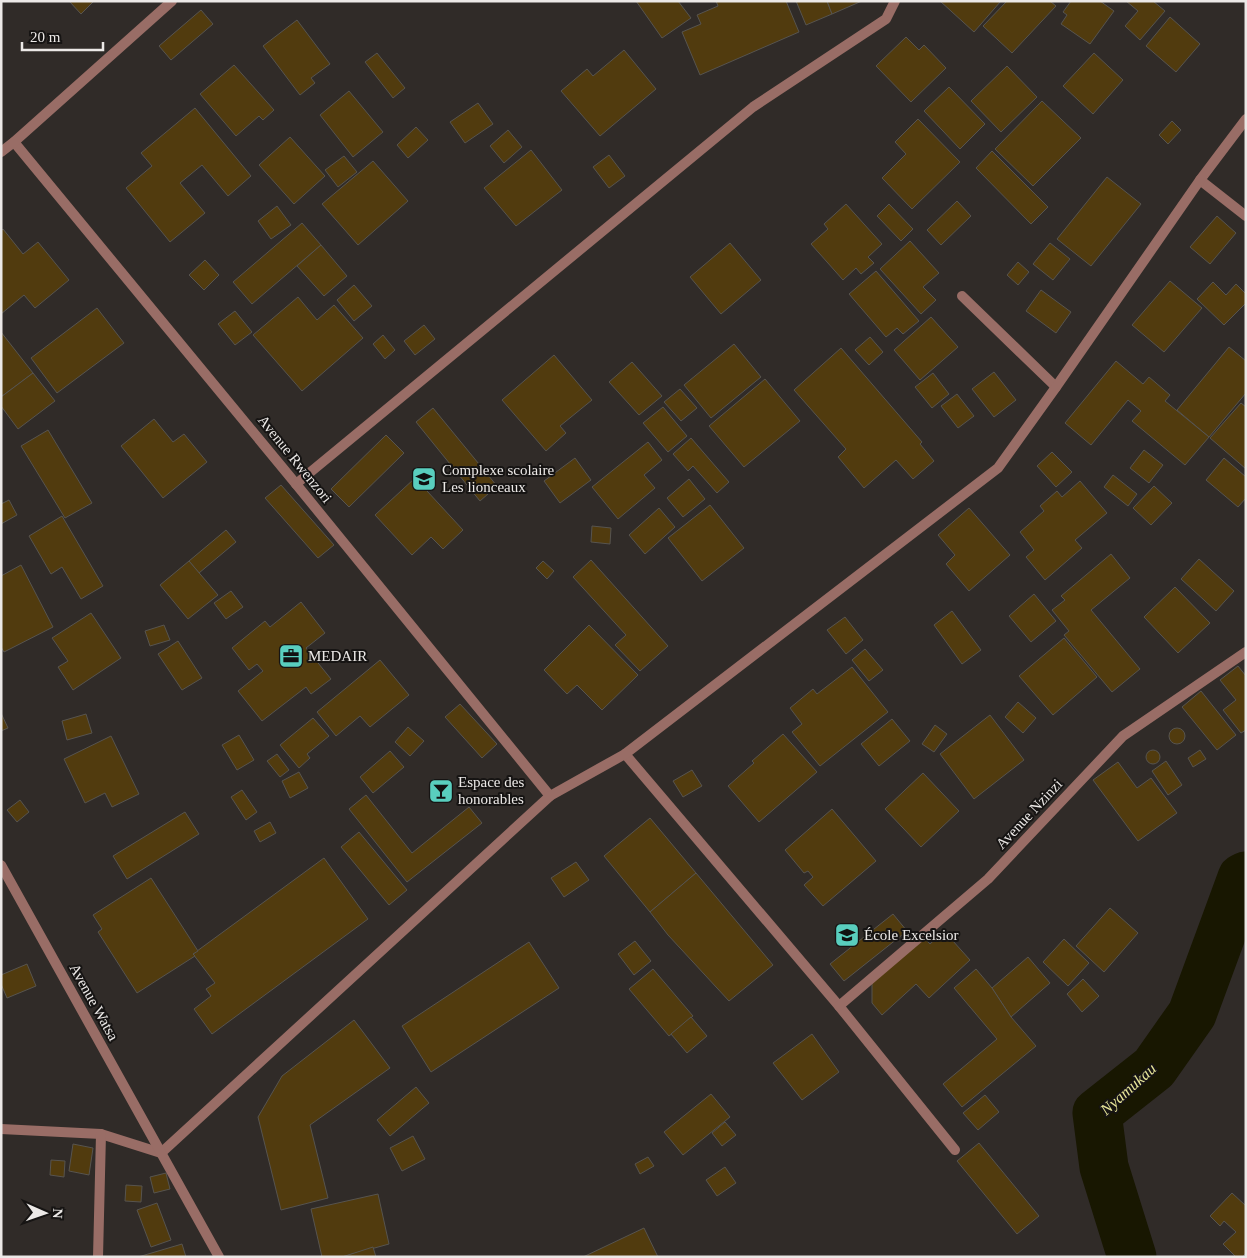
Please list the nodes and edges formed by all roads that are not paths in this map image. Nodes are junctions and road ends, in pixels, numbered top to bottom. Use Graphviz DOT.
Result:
graph roads {
  1 [pos="172,1"];
  2 [pos="895,1"];
  3 [pos="1246,119"];
  4 [pos="14,142"];
  5 [pos="1,152"];
  6 [pos="1200,180"];
  7 [pos="1246,216"];
  8 [pos="962,296"];
  9 [pos="1056,387"];
  10 [pos="296,484"];
  11 [pos="1246,652"];
  12 [pos="625,754"];
  13 [pos="550,796"];
  14 [pos="1,865"];
  15 [pos="839,1006"];
  16 [pos="1,1129"];
  17 [pos="101,1134"];
  18 [pos="955,1150"];
  19 [pos="161,1153"];
  20 [pos="98,1257"];
  21 [pos="219,1257"];
  1 -- 4 [label="street"];
  2 -- 10 [label="street"];
  3 -- 6 [label="street"];
  4 -- 5 [label="street"];
  4 -- 10 [label="street, Avenue Rwenzori"];
  6 -- 7 [label="street"];
  6 -- 9 [label="street"];
  8 -- 9 [label="street"];
  9 -- 12 [label="street"];
  10 -- 13 [label="street, Avenue Rwenzori"];
  11 -- 15 [label="street, Avenue Nzinzi"];
  12 -- 13 [label="street"];
  12 -- 15 [label="street"];
  13 -- 19 [label="street"];
  14 -- 19 [label="street, Avenue Watsa"];
  15 -- 18 [label="street"];
  16 -- 17 [label="street"];
  17 -- 19 [label="street"];
  17 -- 20 [label="street"];
  19 -- 21 [label="street, Avenue Watsa"];
}
